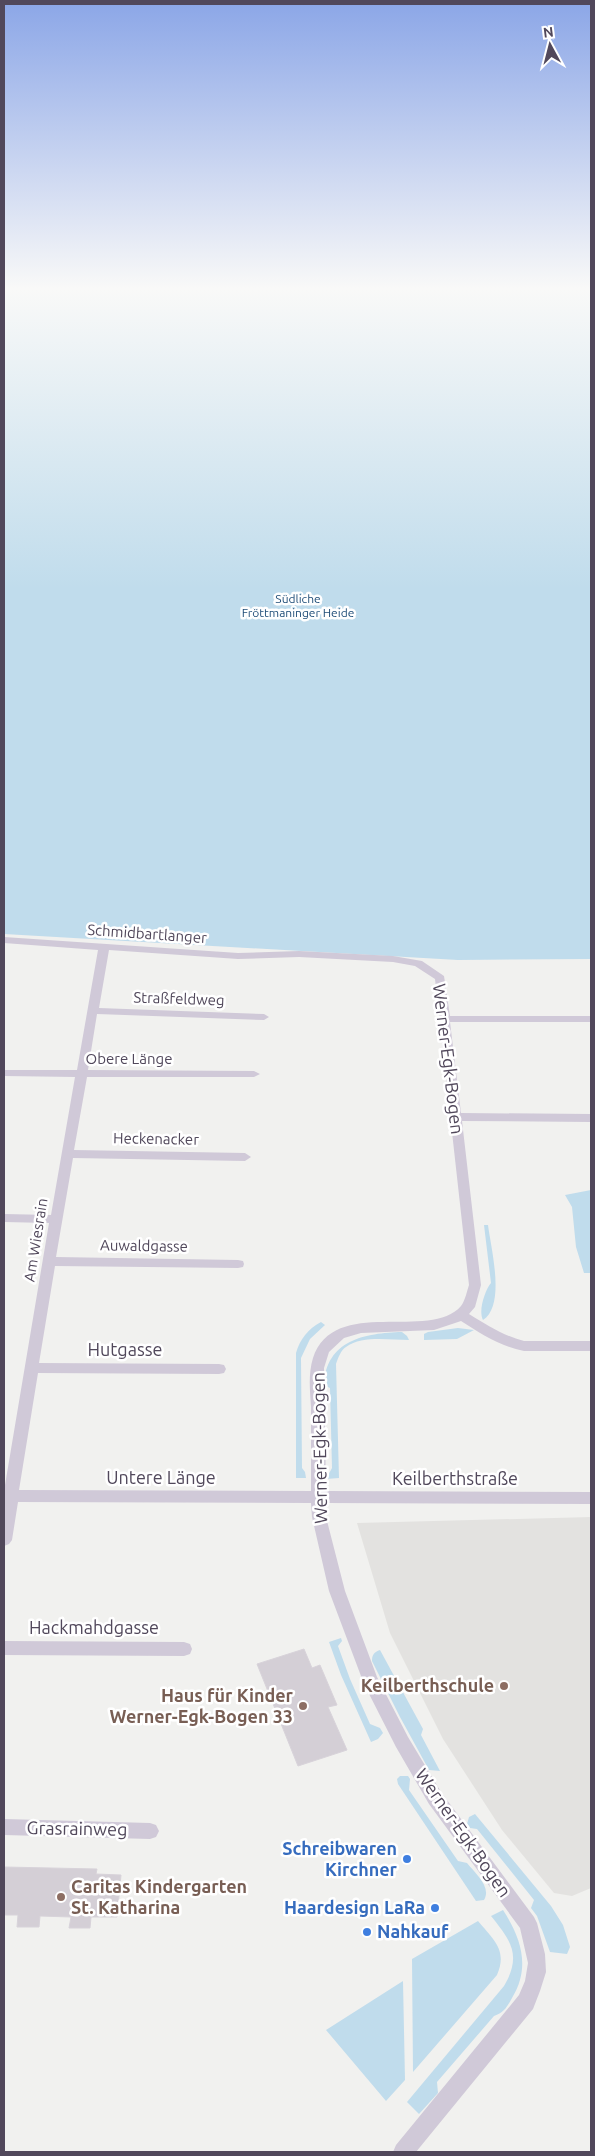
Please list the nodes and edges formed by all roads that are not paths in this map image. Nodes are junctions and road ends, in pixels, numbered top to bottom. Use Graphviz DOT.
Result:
graph roads {
  1 [pos="4,940"];
  2 [pos="104,946"];
  3 [pos="289,954"];
  4 [pos="93,1011"];
  5 [pos="264,1016"];
  6 [pos="445,1019"];
  7 [pos="591,1019"];
  8 [pos="4,1073"];
  9 [pos="82,1073"];
  10 [pos="254,1074"];
  11 [pos="456,1117"];
  12 [pos="591,1118"];
  13 [pos="68,1154"];
  14 [pos="245,1157"];
  15 [pos="4,1218"];
  16 [pos="56,1219"];
  17 [pos="49,1260"];
  18 [pos="238,1264"];
  19 [pos="463,1316"];
  20 [pos="591,1346"];
  21 [pos="32,1368"];
  22 [pos="219,1369"];
  23 [pos="7,1496"];
  24 [pos="318,1498"];
  25 [pos="591,1498"];
  26 [pos="4,1540"];
  27 [pos="4,1648"];
  28 [pos="184,1649"];
  29 [pos="4,1827"];
  30 [pos="150,1831"];
  31 [pos="404,2152"];
  1 -- 2 [label="street, Schmidbartlanger"];
  2 -- 3 [label="street, Schmidbartlanger"];
  2 -- 4 [label="street, Am Wiesrain"];
  3 -- 6 [label="street, Werner-Egk-Bogen"];
  4 -- 5 [label="street, Straßfeldweg"];
  4 -- 9 [label="street, Am Wiesrain"];
  6 -- 7 [label="street"];
  6 -- 11 [label="street, Werner-Egk-Bogen"];
  8 -- 9 [label="street, Obere Länge"];
  9 -- 10 [label="street, Obere Länge"];
  9 -- 13 [label="street, Am Wiesrain"];
  11 -- 12 [label="street"];
  11 -- 19 [label="street, Werner-Egk-Bogen"];
  13 -- 14 [label="street, Heckenacker"];
  13 -- 16 [label="street, Am Wiesrain"];
  15 -- 16 [label="street"];
  16 -- 17 [label="street, Am Wiesrain"];
  17 -- 18 [label="street, Auwaldgasse"];
  17 -- 21 [label="street, Am Wiesrain"];
  19 -- 20 [label="street"];
  19 -- 24 [label="street, Werner-Egk-Bogen"];
  21 -- 22 [label="street, Hutgasse"];
  21 -- 23 [label="street, Am Wiesrain"];
  23 -- 24 [label="street, Untere Länge"];
  23 -- 26 [label="street, Am Wiesrain"];
  24 -- 25 [label="street, Keilberthstraße"];
  24 -- 31 [label="street, Werner-Egk-Bogen"];
  27 -- 28 [label="street, Hackmahdgasse"];
  29 -- 30 [label="street, Grasrainweg"];
}
